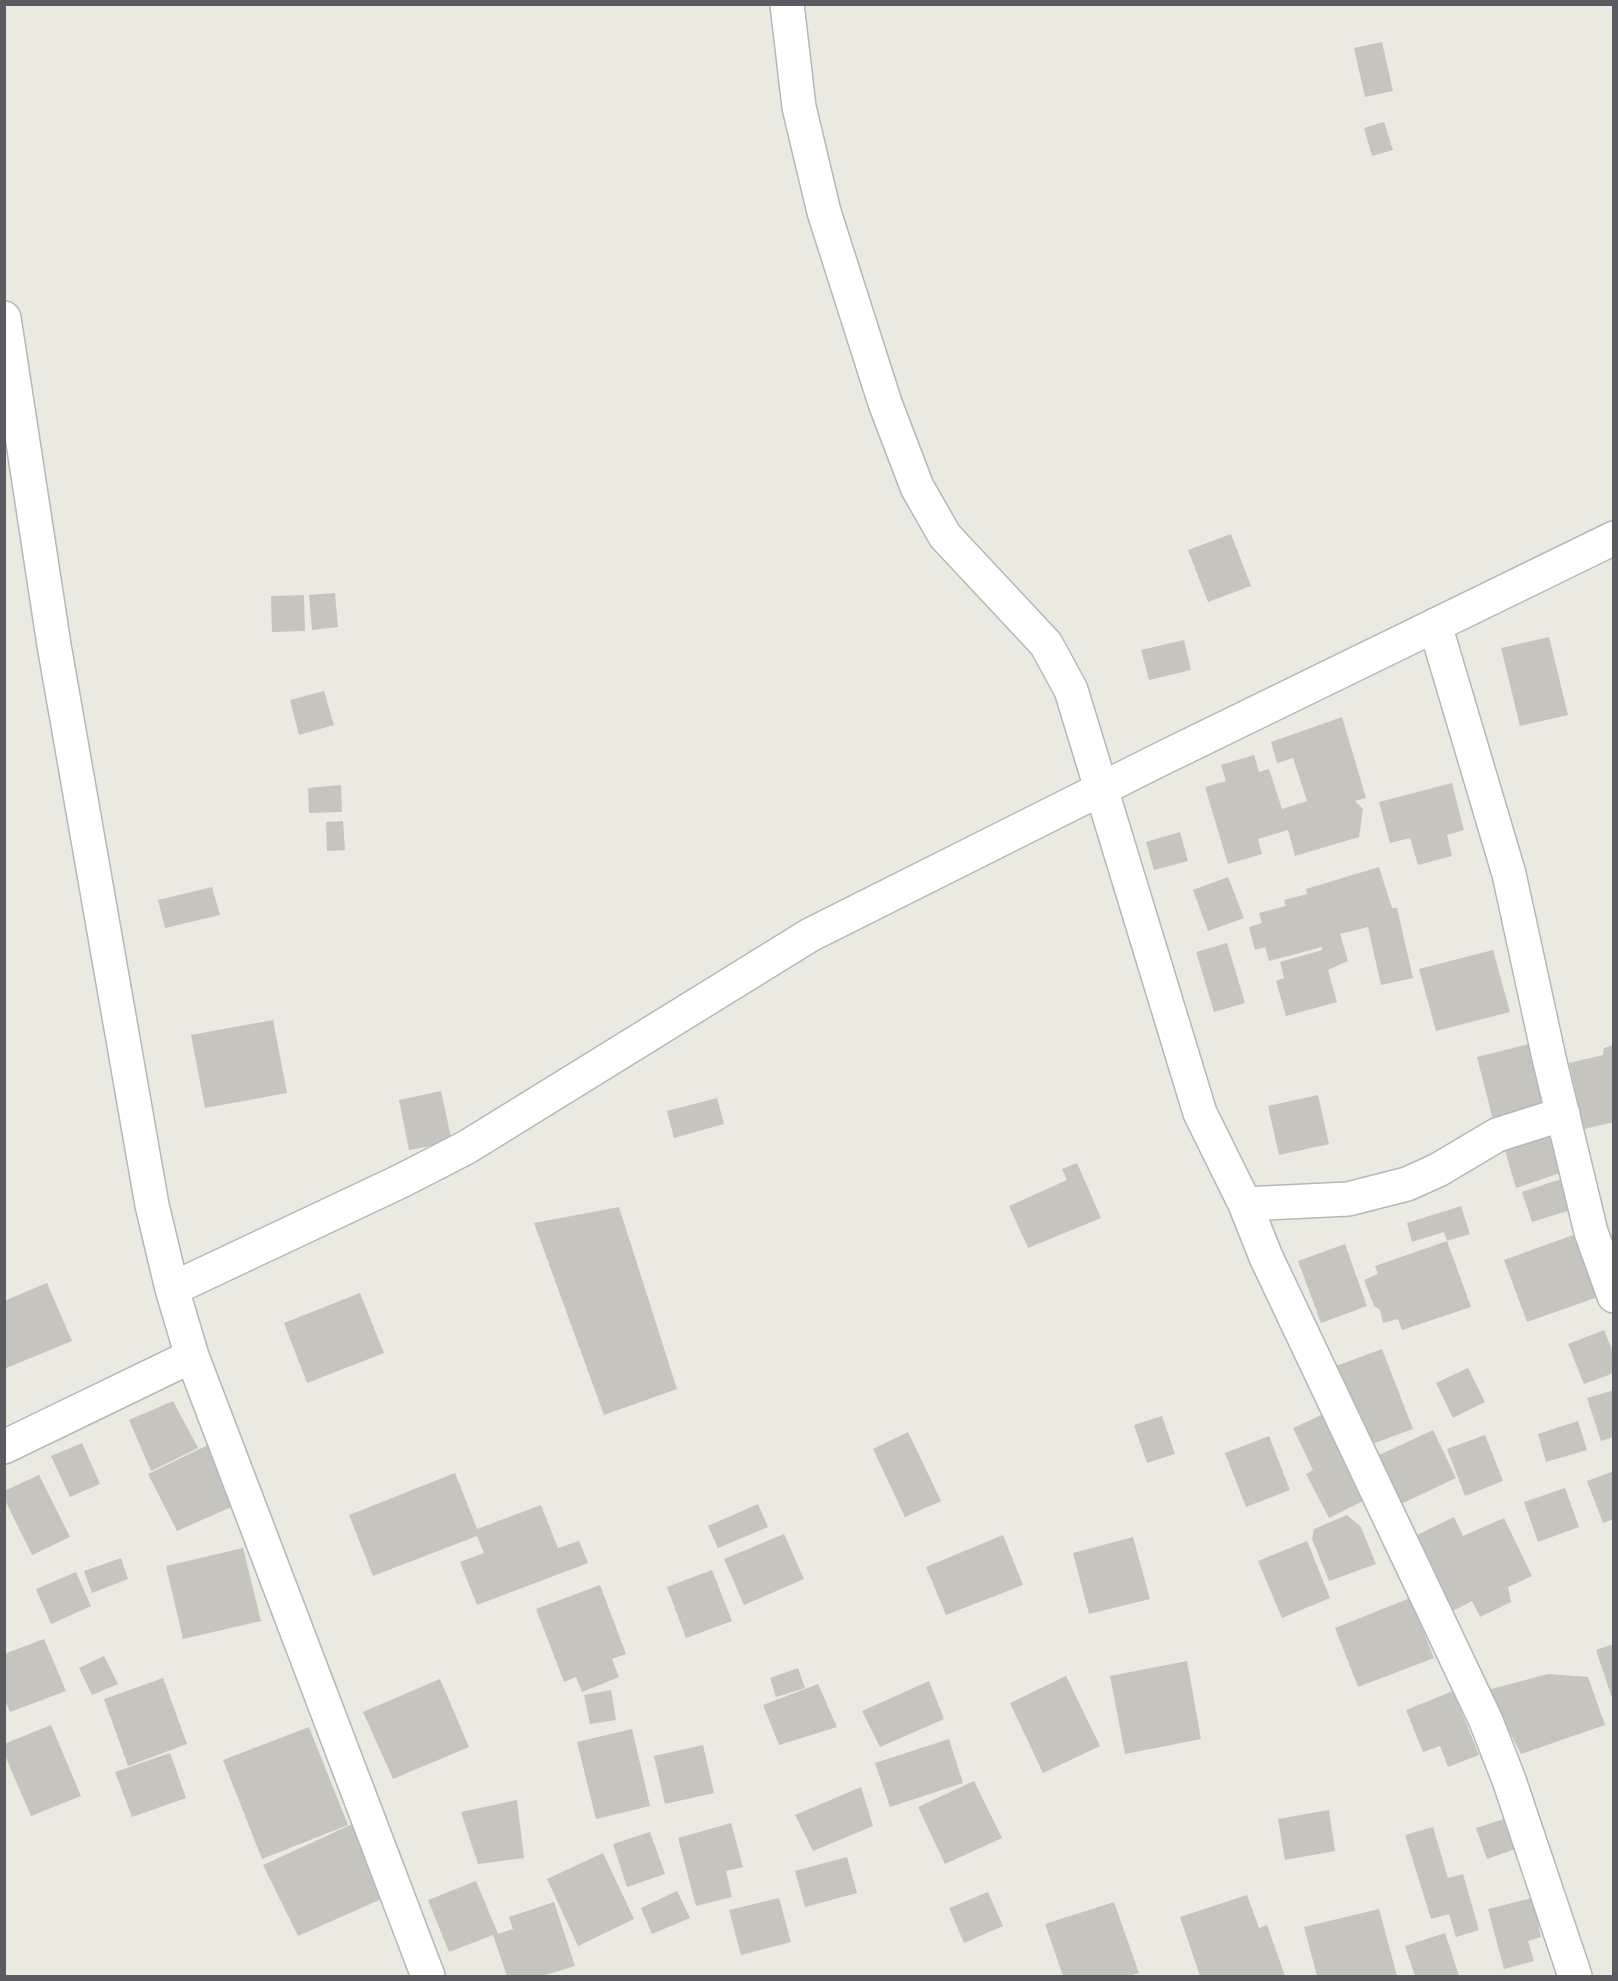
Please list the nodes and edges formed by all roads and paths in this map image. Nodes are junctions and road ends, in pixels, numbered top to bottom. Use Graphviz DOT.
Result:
graph roads {
  1 [pos="787,4"];
  2 [pos="4,318"];
  3 [pos="1614,538"];
  4 [pos="1435,625"];
  5 [pos="1102,789"];
  6 [pos="1563,1114"];
  7 [pos="1245,1204"];
  8 [pos="172,1289"];
  9 [pos="1614,1296"];
  10 [pos="192,1356"];
  11 [pos="4,1447"];
  12 [pos="428,1977"];
  13 [pos="1575,1977"];
  1 -- 5 [label="street"];
  2 -- 8 [label="street"];
  3 -- 4 [label="street"];
  4 -- 5 [label="street"];
  4 -- 6 [label="street"];
  5 -- 7 [label="street"];
  5 -- 8 [label="street"];
  6 -- 7 [label="street"];
  6 -- 9 [label="street"];
  7 -- 13 [label="street"];
  8 -- 10 [label="street"];
  10 -- 11 [label="street"];
  10 -- 12 [label="street"];
}
